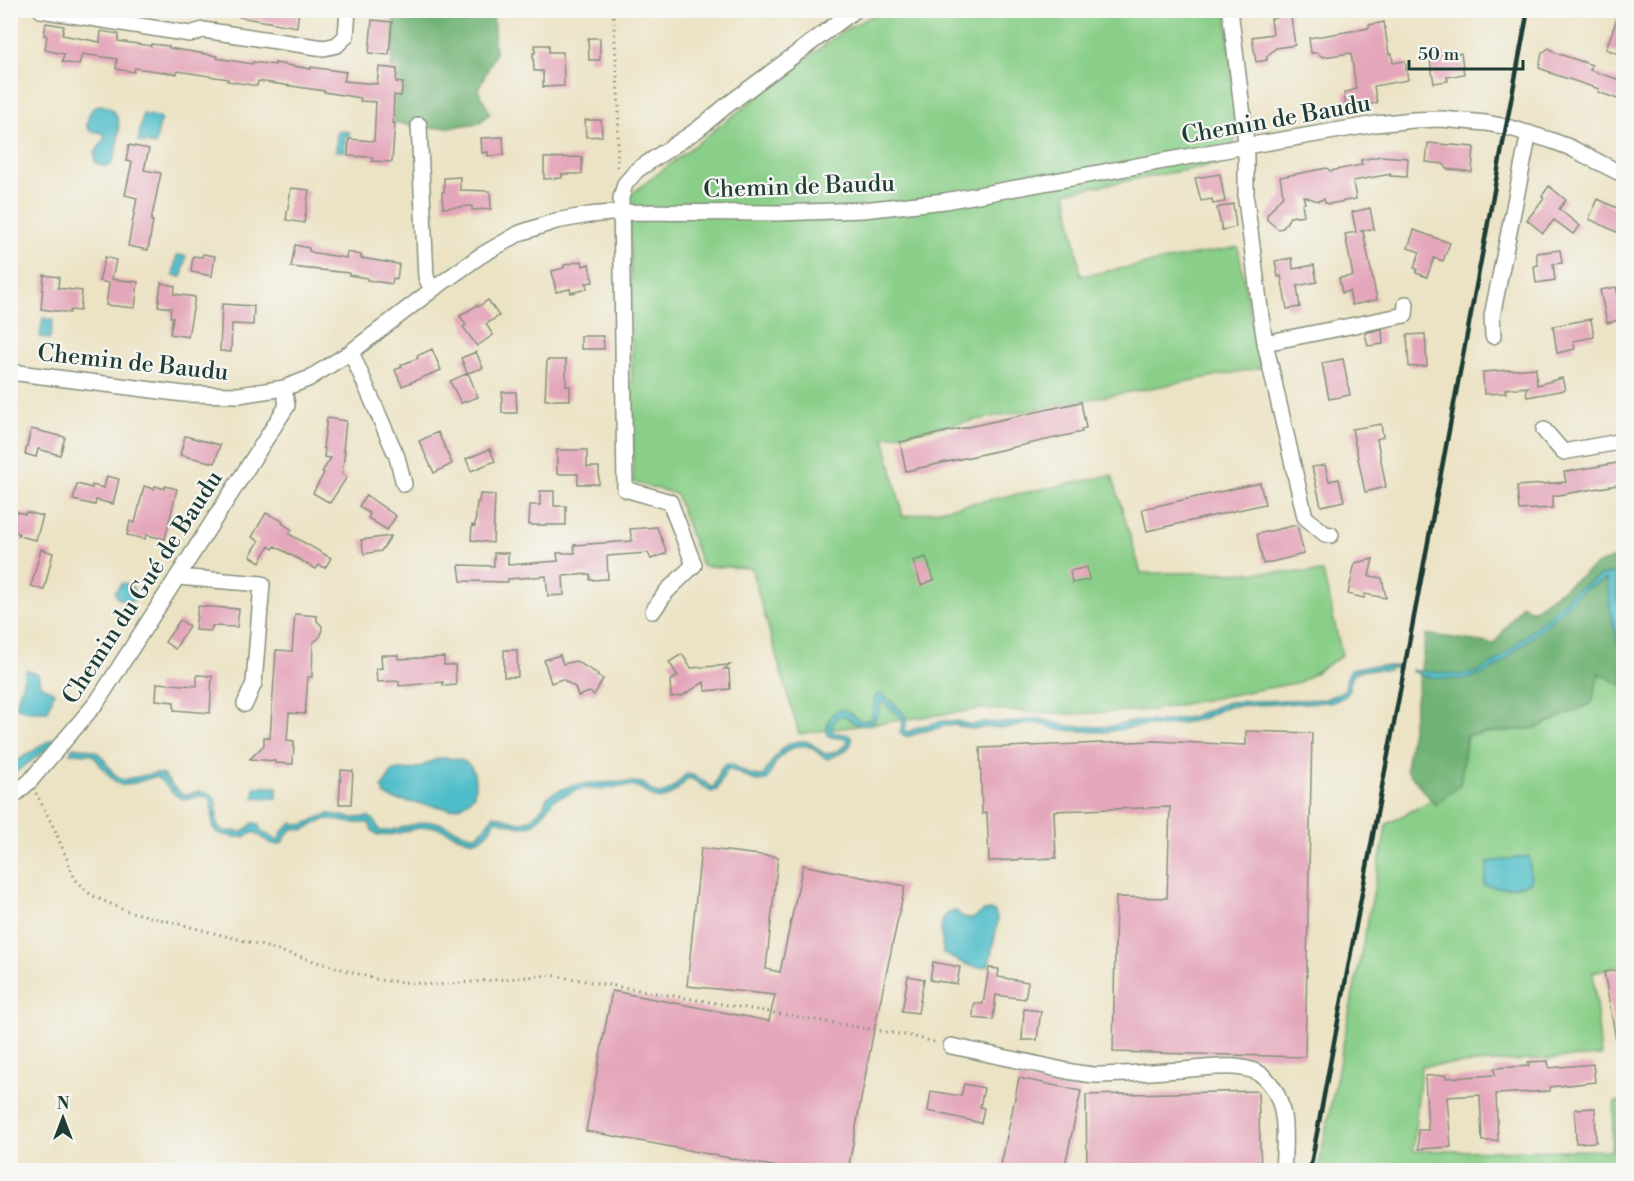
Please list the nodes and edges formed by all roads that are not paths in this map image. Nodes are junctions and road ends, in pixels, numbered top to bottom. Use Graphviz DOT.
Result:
graph roads {
  1 [pos="41,10"];
  2 [pos="348,10"];
  3 [pos="855,10"];
  4 [pos="1230,10"];
  5 [pos="419,125"];
  6 [pos="1529,134"];
  7 [pos="1246,146"];
  8 [pos="1623,175"];
  9 [pos="622,212"];
  10 [pos="432,290"];
  11 [pos="1406,303"];
  12 [pos="1493,336"];
  13 [pos="1265,343"];
  14 [pos="351,352"];
  15 [pos="10,372"];
  16 [pos="284,388"];
  17 [pos="1544,430"];
  18 [pos="1623,441"];
  19 [pos="404,484"];
  20 [pos="1331,535"];
  21 [pos="177,577"];
  22 [pos="653,611"];
  23 [pos="245,704"];
  24 [pos="10,800"];
  25 [pos="951,1046"];
  26 [pos="1283,1170"];
  1 -- 2 [label="street"];
  3 -- 9 [label="street"];
  4 -- 7 [label="street"];
  5 -- 10 [label="street"];
  6 -- 7 [label="street, Chemin de Baudu"];
  6 -- 8 [label="street, Chemin de Baudu"];
  6 -- 12 [label="street"];
  7 -- 9 [label="street, Chemin de Baudu"];
  7 -- 13 [label="street"];
  9 -- 10 [label="street, Chemin de Baudu"];
  9 -- 22 [label="street"];
  10 -- 14 [label="street, Chemin de Baudu"];
  11 -- 13 [label="street"];
  13 -- 20 [label="street"];
  14 -- 16 [label="street, Chemin de Baudu"];
  14 -- 19 [label="street"];
  15 -- 16 [label="street, Chemin de Baudu"];
  16 -- 21 [label="street, Chemin du Gué de Baudu"];
  17 -- 18 [label="street"];
  21 -- 23 [label="street"];
  21 -- 24 [label="street, Chemin du Gué de Baudu"];
  25 -- 26 [label="street"];
}
